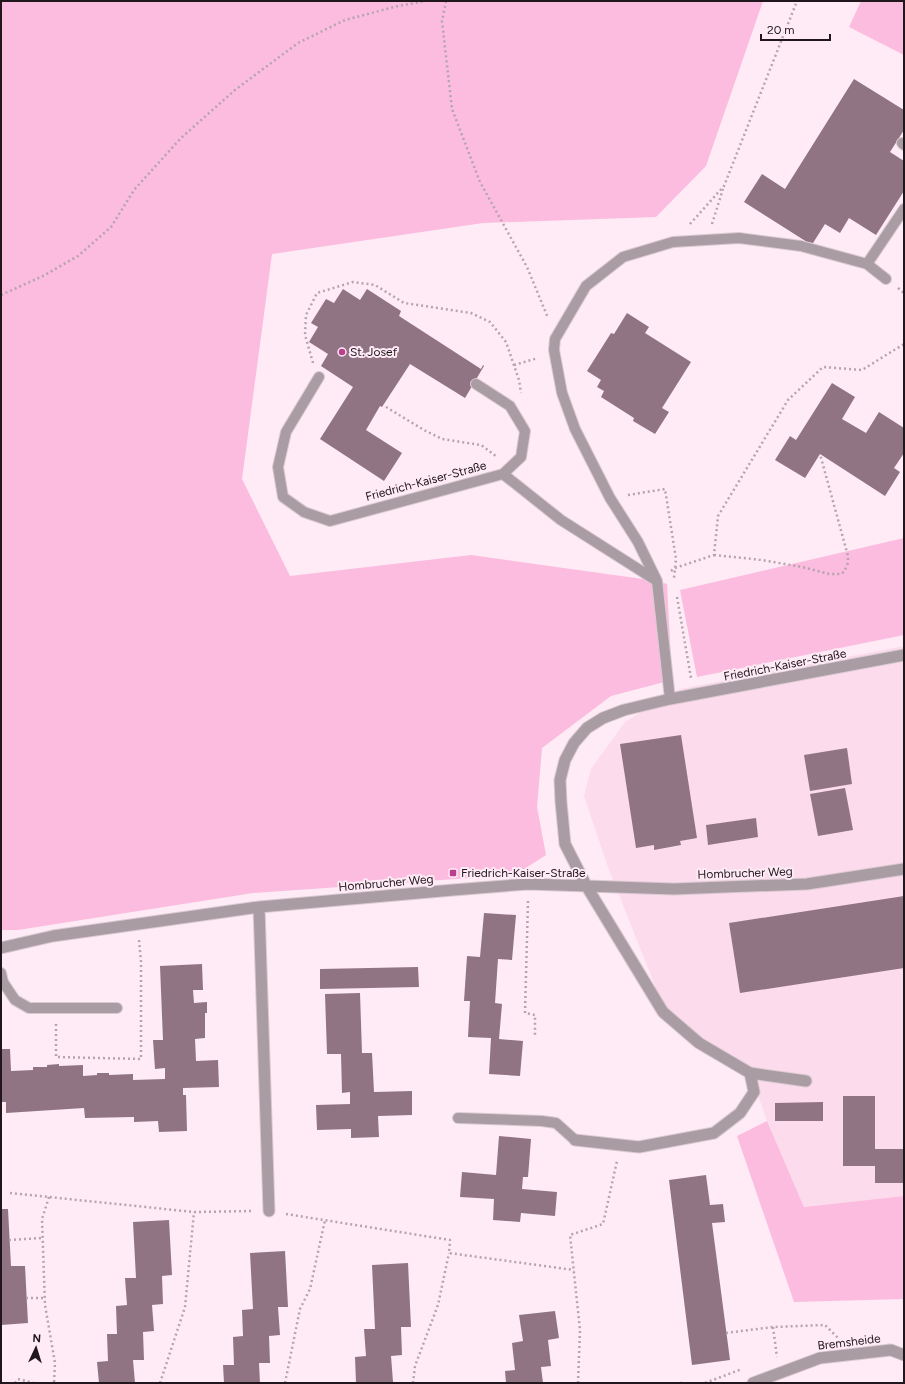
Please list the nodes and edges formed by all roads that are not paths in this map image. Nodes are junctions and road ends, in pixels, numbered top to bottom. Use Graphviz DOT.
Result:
graph roads {
  1 [pos="904,209"];
  2 [pos="867,264"];
  3 [pos="886,279"];
  4 [pos="319,377"];
  5 [pos="476,384"];
  6 [pos="503,474"];
  7 [pos="657,581"];
  8 [pos="904,655"];
  9 [pos="670,699"];
  10 [pos="904,869"];
  11 [pos="586,887"];
  12 [pos="259,907"];
  13 [pos="1,948"];
  14 [pos="1,973"];
  15 [pos="117,1008"];
  16 [pos="750,1072"];
  17 [pos="806,1081"];
  18 [pos="458,1118"];
  19 [pos="575,1140"];
  20 [pos="269,1211"];
  21 [pos="904,1355"];
  22 [pos="753,1383"];
  1 -- 2 [label="lane"];
  2 -- 3 [label="lane"];
  2 -- 7 [label="lane"];
  4 -- 6 [label="lane, Friedrich-Kaiser-Straße"];
  5 -- 6 [label="lane"];
  6 -- 7 [label="lane, Friedrich-Kaiser-Straße"];
  7 -- 9 [label="lane"];
  8 -- 9 [label="street, Friedrich-Kaiser-Straße"];
  9 -- 11 [label="street, Friedrich-Kaiser-Straße"];
  10 -- 11 [label="street, Hombrucher Weg"];
  11 -- 12 [label="street, Hombrucher Weg"];
  11 -- 16 [label="street"];
  12 -- 13 [label="street, Hombrucher Weg"];
  12 -- 20 [label="street"];
  14 -- 15 [label="lane"];
  16 -- 17 [label="street"];
  16 -- 19 [label="street"];
  18 -- 19 [label="lane"];
  21 -- 22 [label="street, Bremsheide"];
}
